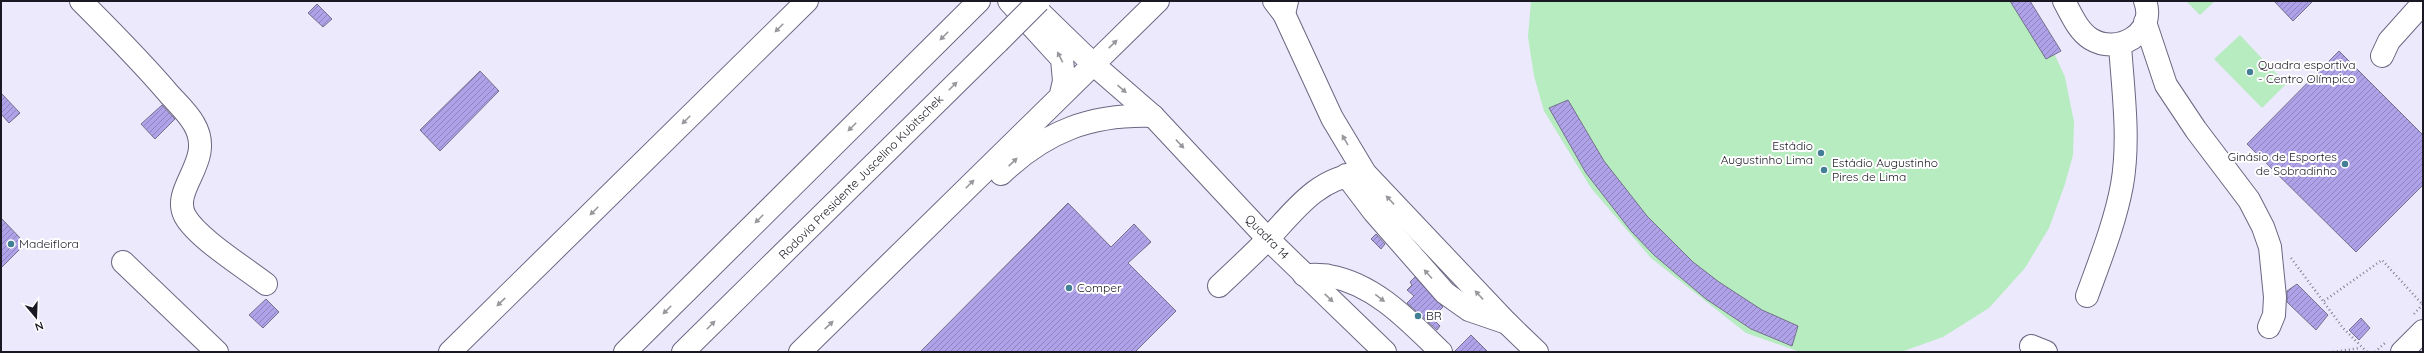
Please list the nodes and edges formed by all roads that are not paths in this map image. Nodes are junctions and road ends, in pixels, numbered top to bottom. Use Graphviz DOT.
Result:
graph roads {
  1 [pos="81,1"];
  2 [pos="807,1"];
  3 [pos="1009,1"];
  4 [pos="1028,1"];
  5 [pos="1039,1"];
  6 [pos="1158,1"];
  7 [pos="2064,1"];
  8 [pos="2423,3"];
  9 [pos="975,5"];
  10 [pos="1282,5"];
  11 [pos="2145,11"];
  12 [pos="2120,45"];
  13 [pos="2382,56"];
  14 [pos="1093,64"];
  15 [pos="1061,94"];
  16 [pos="1154,116"];
  17 [pos="1355,174"];
  18 [pos="1268,239"];
  19 [pos="123,262"];
  20 [pos="1304,275"];
  21 [pos="266,284"];
  22 [pos="1219,286"];
  23 [pos="868,288"];
  24 [pos="2087,296"];
  25 [pos="2269,327"];
  26 [pos="2423,331"];
  27 [pos="217,352"];
  28 [pos="450,352"];
  29 [pos="625,352"];
  30 [pos="683,352"];
  31 [pos="800,352"];
  32 [pos="1385,352"];
  33 [pos="1441,352"];
  34 [pos="1537,352"];
  35 [pos="2402,352"];
  1 -- 21 [label="main road"];
  2 -- 28 [label="main road, one-way"];
  15 -- 3 [label="main road, one-way"];
  4 -- 14 [label="main road, Quadra 14"];
  30 -- 5 [label="main road, Rodovia Presidente Juscelino Kubitschek, one-way, bridge"];
  14 -- 6 [label="main road, one-way"];
  7 -- 12 [label="main road"];
  8 -- 13 [label="main road"];
  9 -- 29 [label="main road, one-way"];
  17 -- 10 [label="main road, one-way"];
  11 -- 12 [label="main road"];
  11 -- 25 [label="main road"];
  12 -- 24 [label="main road"];
  14 -- 15 [label="main road"];
  14 -- 16 [label="main road, Quadra 14, one-way"];
  23 -- 15 [label="main road, one-way"];
  16 -- 18 [label="main road, Quadra 14, one-way"];
  23 -- 16 [label="main road, one-way"];
  17 -- 18 [label="main road"];
  34 -- 17 [label="main road, one-way"];
  18 -- 20 [label="main road, Quadra 14"];
  18 -- 22 [label="main road"];
  19 -- 27 [label="main road"];
  20 -- 32 [label="main road, Quadra 14, one-way"];
  20 -- 33 [label="main road, one-way"];
  31 -- 23 [label="main road, one-way"];
  26 -- 35 [label="main road"];
}
